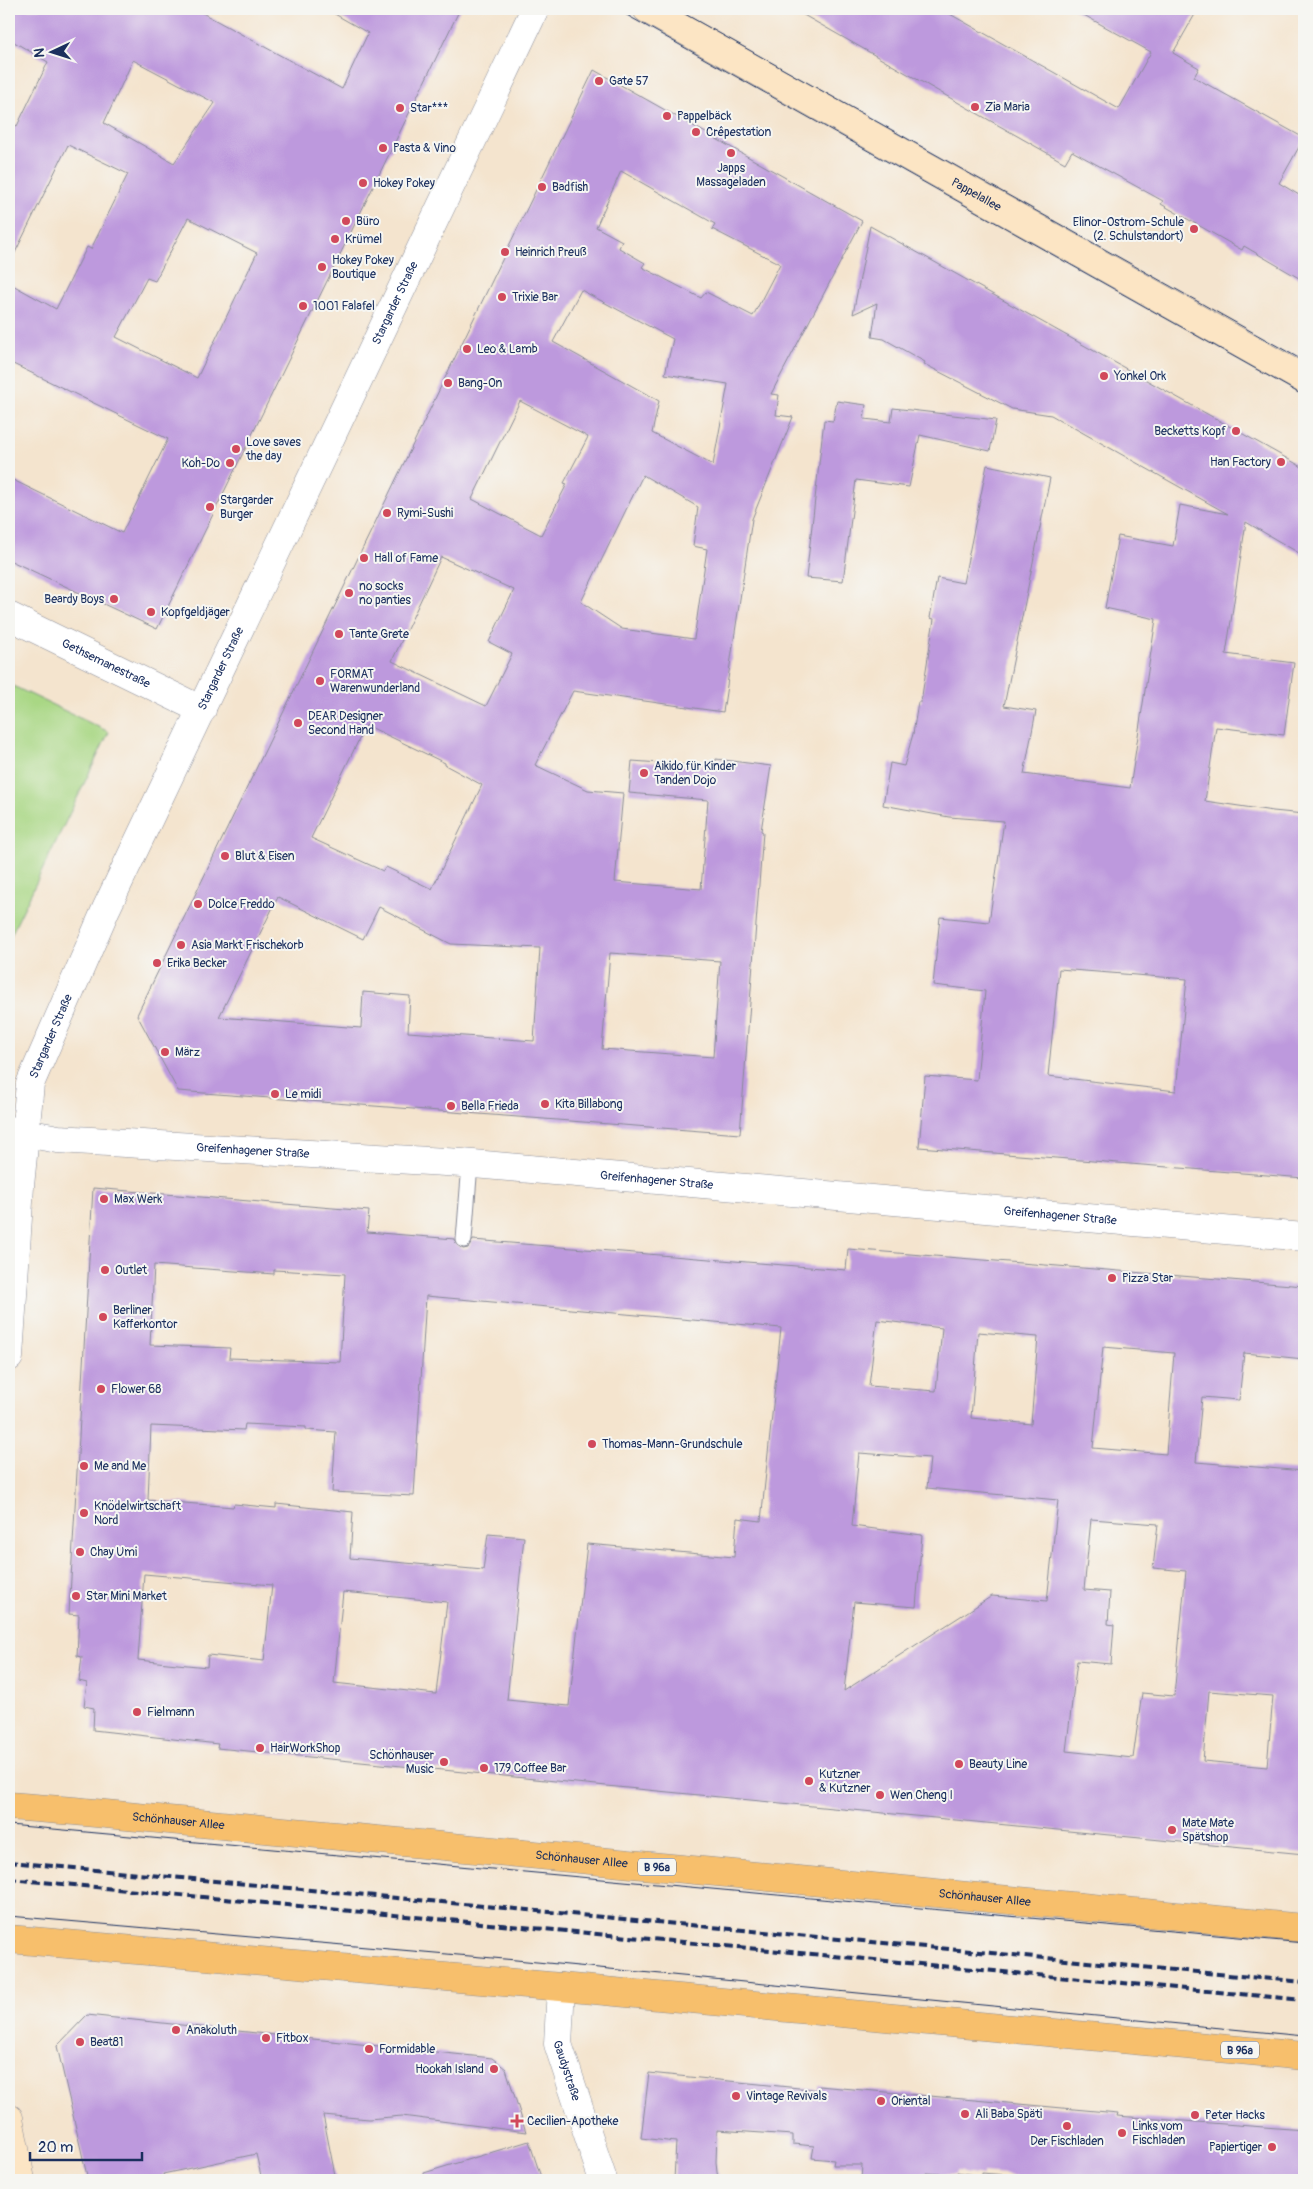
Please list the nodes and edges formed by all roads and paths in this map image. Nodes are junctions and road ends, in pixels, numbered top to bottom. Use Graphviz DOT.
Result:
graph roads {
  1 [pos="535,9"];
  2 [pos="647,9"];
  3 [pos="1304,379"];
  4 [pos="9,616"];
  5 [pos="202,710"];
  6 [pos="17,1132"];
  7 [pos="470,1164"];
  8 [pos="1304,1237"];
  9 [pos="464,1240"];
  10 [pos="9,1357"];
  11 [pos="9,1806"];
  12 [pos="1304,1928"];
  13 [pos="9,1939"];
  14 [pos="561,1987"];
  15 [pos="1304,2056"];
  16 [pos="9,2118"];
  17 [pos="21,2180"];
  18 [pos="603,2180"];
  1 -- 5 [label="street, Stargarder Straße"];
  2 -- 3 [label="street, Pappelallee"];
  4 -- 5 [label="street, Gethsemanestraße"];
  5 -- 6 [label="street, Stargarder Straße"];
  6 -- 7 [label="street, Greifenhagener Straße"];
  6 -- 10 [label="street, Stargarder Straße"];
  7 -- 8 [label="street, Greifenhagener Straße"];
  7 -- 9 [label="lane"];
  11 -- 12 [label="main road, Schönhauser Allee / B 96a"];
  13 -- 14 [label="main road, B 96a"];
  14 -- 15 [label="main road, B 96a"];
  14 -- 18 [label="street, Gaudystraße"];
  16 -- 17 [label="street"];
}
